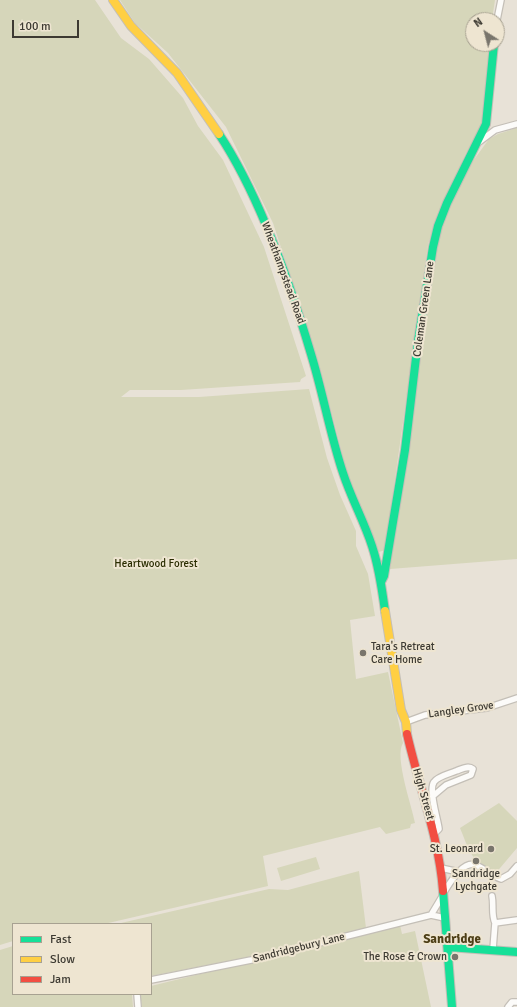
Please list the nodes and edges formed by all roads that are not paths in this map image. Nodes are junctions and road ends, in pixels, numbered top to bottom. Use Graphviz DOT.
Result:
graph roads {
  1 [pos="113,0"];
  2 [pos="501,0"];
  3 [pos="499,12"];
  4 [pos="493,52"];
  5 [pos="486,124"];
  6 [pos="517,124"];
  7 [pos="495,130"];
  8 [pos="479,142"];
  9 [pos="380,583"];
  10 [pos="517,698"];
  11 [pos="406,722"];
  12 [pos="433,796"];
  13 [pos="434,834"];
  14 [pos="517,866"];
  15 [pos="441,868"];
  16 [pos="459,872"];
  17 [pos="444,893"];
  18 [pos="492,896"];
  19 [pos="431,915"];
  20 [pos="445,918"];
  21 [pos="517,920"];
  22 [pos="495,923"];
  23 [pos="448,947"];
  24 [pos="493,950"];
  25 [pos="517,952"];
  26 [pos="152,980"];
  27 [pos="137,995"];
  28 [pos="517,1002"];
  29 [pos="138,1007"];
  30 [pos="452,1007"];
  31 [pos="508,1007"];
  1 -- 9 [label="main road, Wheathampstead Road"];
  2 -- 3 [label="street"];
  4 -- 5 [label="main road, Coleman Green Lane"];
  5 -- 7 [label="street"];
  5 -- 8 [label="main road, Coleman Green Lane"];
  6 -- 7 [label="street"];
  7 -- 8 [label="street"];
  8 -- 9 [label="main road, Coleman Green Lane"];
  9 -- 11 [label="main road, High Street"];
  10 -- 11 [label="street, Langley Grove"];
  11 -- 13 [label="main road, High Street"];
  12 -- 12 [label="street"];
  12 -- 13 [label="street"];
  13 -- 15 [label="main road, High Street"];
  14 -- 16 [label="street"];
  15 -- 16 [label="street"];
  15 -- 17 [label="main road, High Street"];
  16 -- 17 [label="street"];
  17 -- 19 [label="street"];
  17 -- 20 [label="main road, High Street"];
  18 -- 22 [label="street"];
  19 -- 20 [label="street, Sandridgebury Lane"];
  19 -- 26 [label="street, Sandridgebury Lane"];
  20 -- 23 [label="main road, High Street"];
  21 -- 22 [label="street"];
  22 -- 24 [label="street"];
  23 -- 24 [label="main road"];
  23 -- 30 [label="main road, High Street"];
  24 -- 25 [label="main road"];
  27 -- 29 [label="street"];
  28 -- 31 [label="street"];
}
